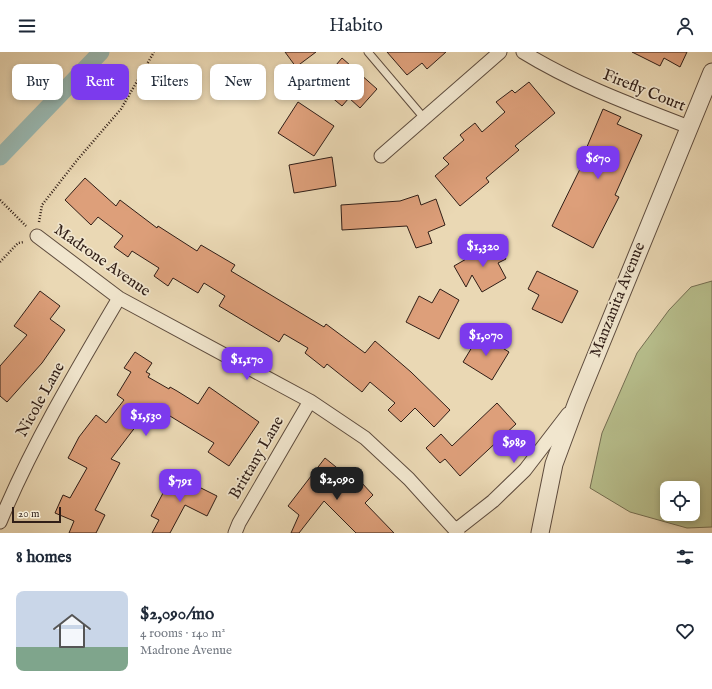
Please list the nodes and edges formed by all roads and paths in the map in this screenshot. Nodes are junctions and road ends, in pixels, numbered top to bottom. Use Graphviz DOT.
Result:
graph roads {
  1 [pos="154,52"];
  2 [pos="368,52"];
  3 [pos="500,52"];
  4 [pos="523,52"];
  5 [pos="712,72"];
  6 [pos="424,118"];
  7 [pos="689,127"];
  8 [pos="381,156"];
  9 [pos="0,200"];
  10 [pos="18,219"];
  11 [pos="37,236"];
  12 [pos="0,262"];
  13 [pos="119,298"];
  14 [pos="310,401"];
  15 [pos="576,402"];
  16 [pos="0,522"];
  17 [pos="457,531"];
  18 [pos="235,533"];
  19 [pos="540,533"];
  1 -- 11 [label="path"];
  2 -- 6 [label="lane"];
  3 -- 6 [label="street"];
  4 -- 7 [label="street, Firefly Court"];
  5 -- 7 [label="street, Manzanita Avenue"];
  6 -- 8 [label="street"];
  7 -- 15 [label="street, Manzanita Avenue"];
  9 -- 10 [label="path"];
  11 -- 12 [label="path"];
  11 -- 13 [label="street, Madrone Avenue"];
  13 -- 14 [label="street, Madrone Avenue"];
  13 -- 16 [label="street, Nicole Lane"];
  14 -- 17 [label="street, Madrone Avenue"];
  14 -- 18 [label="street, Brittany Lane"];
  15 -- 17 [label="street"];
  15 -- 19 [label="street, Manzanita Avenue"];
}
